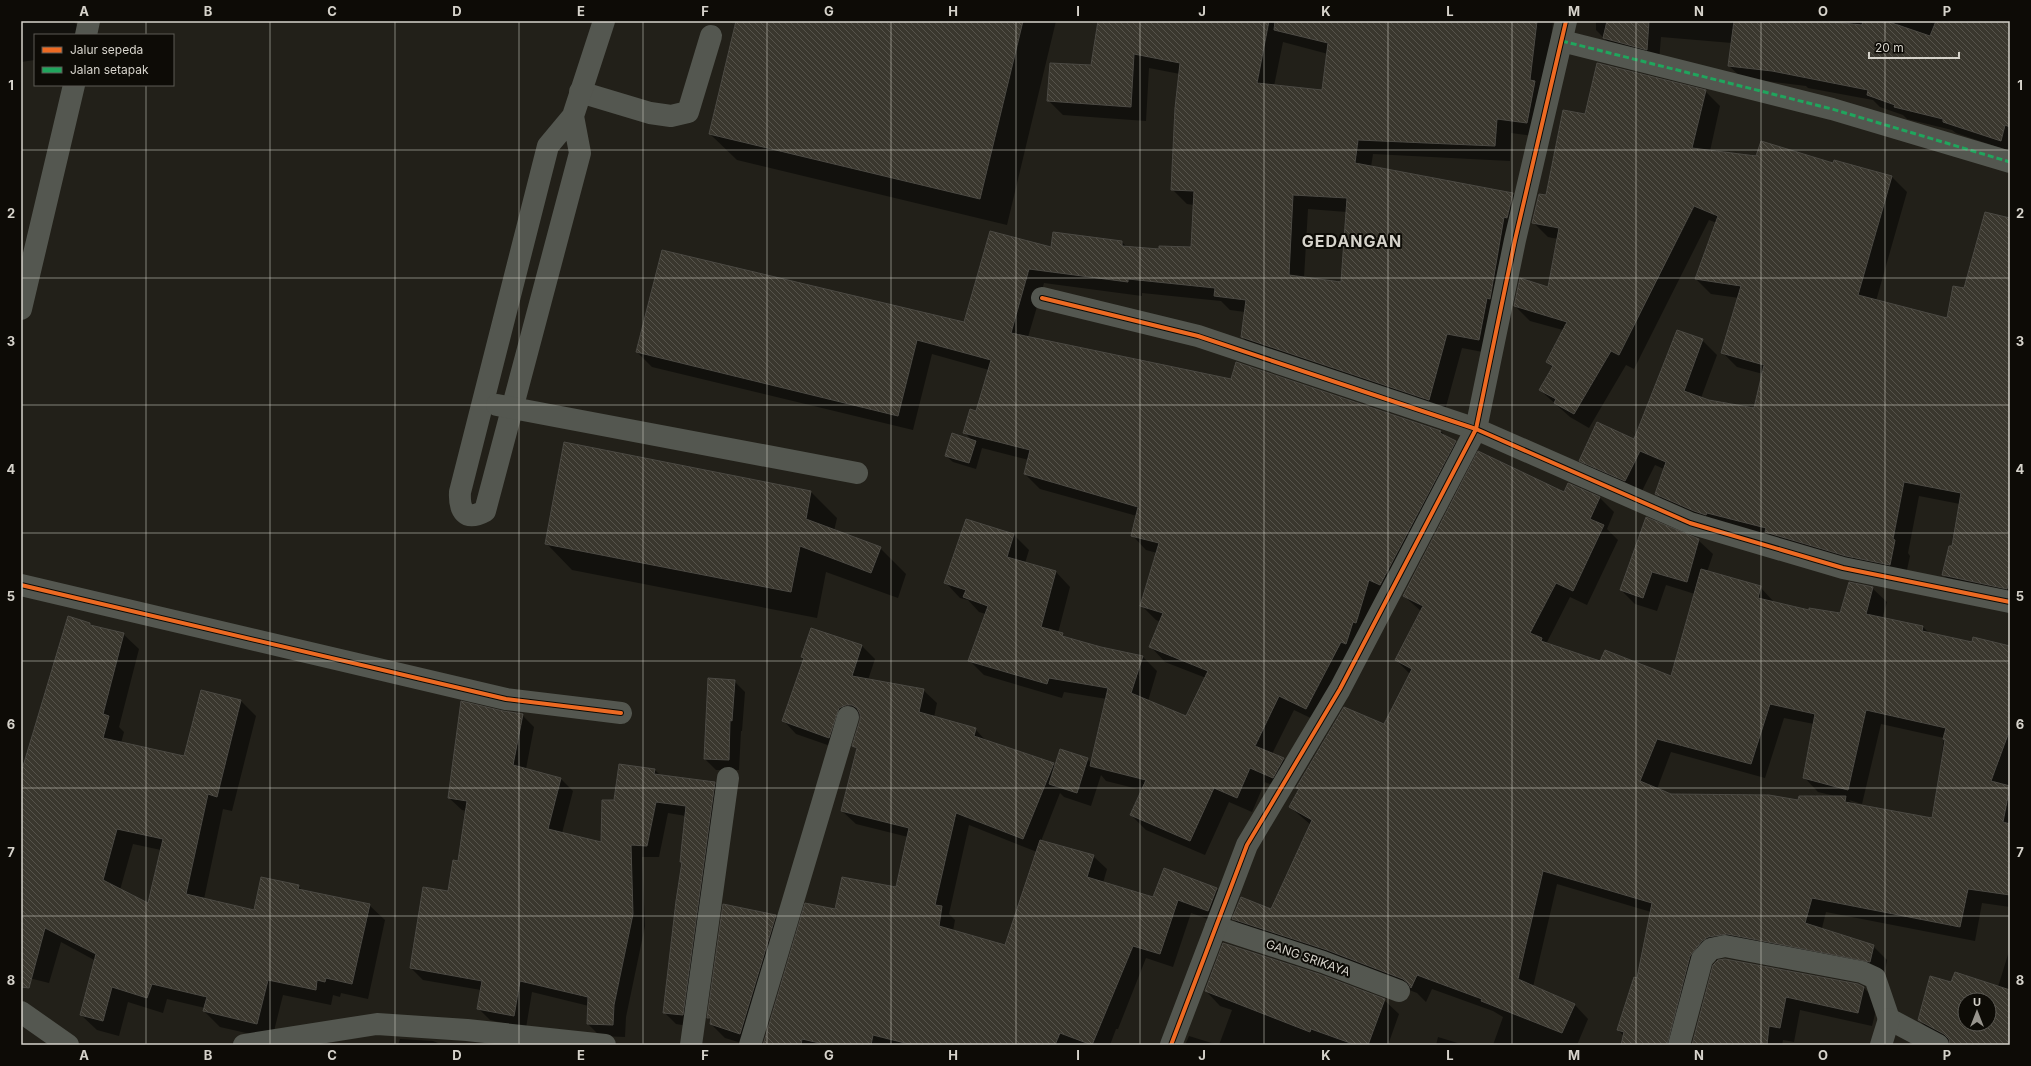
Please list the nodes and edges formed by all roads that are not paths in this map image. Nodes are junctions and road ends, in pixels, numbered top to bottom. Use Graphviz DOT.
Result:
graph roads {
  1 [pos="89,21"];
  2 [pos="604,21"];
  3 [pos="1564,31"];
  4 [pos="86,34"];
  5 [pos="711,36"];
  6 [pos="74,86"];
  7 [pos="580,92"];
  8 [pos="573,116"];
  9 [pos="2010,162"];
  10 [pos="1042,298"];
  11 [pos="21,309"];
  12 [pos="483,402"];
  13 [pos="511,408"];
  14 [pos="1476,428"];
  15 [pos="857,473"];
  16 [pos="21,585"];
  17 [pos="2010,602"];
  18 [pos="621,713"];
  19 [pos="848,717"];
  20 [pos="728,778"];
  21 [pos="1216,927"];
  22 [pos="1399,991"];
  23 [pos="21,1012"];
  24 [pos="1889,1020"];
  25 [pos="68,1045"];
  26 [pos="244,1045"];
  27 [pos="605,1045"];
  28 [pos="691,1045"];
  29 [pos="750,1045"];
  30 [pos="1171,1045"];
  31 [pos="1680,1045"];
  32 [pos="1881,1045"];
  33 [pos="1938,1045"];
  1 -- 4 [label="street"];
  2 -- 7 [label="street"];
  3 -- 9 [label="street"];
  3 -- 14 [label="street"];
  5 -- 7 [label="street"];
  6 -- 11 [label="street"];
  7 -- 8 [label="street"];
  8 -- 12 [label="street"];
  8 -- 13 [label="street"];
  10 -- 14 [label="street"];
  12 -- 13 [label="street"];
  12 -- 13 [label="street"];
  13 -- 15 [label="street"];
  14 -- 17 [label="street"];
  14 -- 21 [label="street"];
  16 -- 18 [label="street"];
  19 -- 29 [label="street"];
  20 -- 28 [label="street"];
  21 -- 22 [label="street, GANG SRIKAYA"];
  21 -- 30 [label="street"];
  23 -- 25 [label="street"];
  24 -- 31 [label="street"];
  24 -- 32 [label="street"];
  24 -- 33 [label="street"];
  26 -- 27 [label="street"];
}
